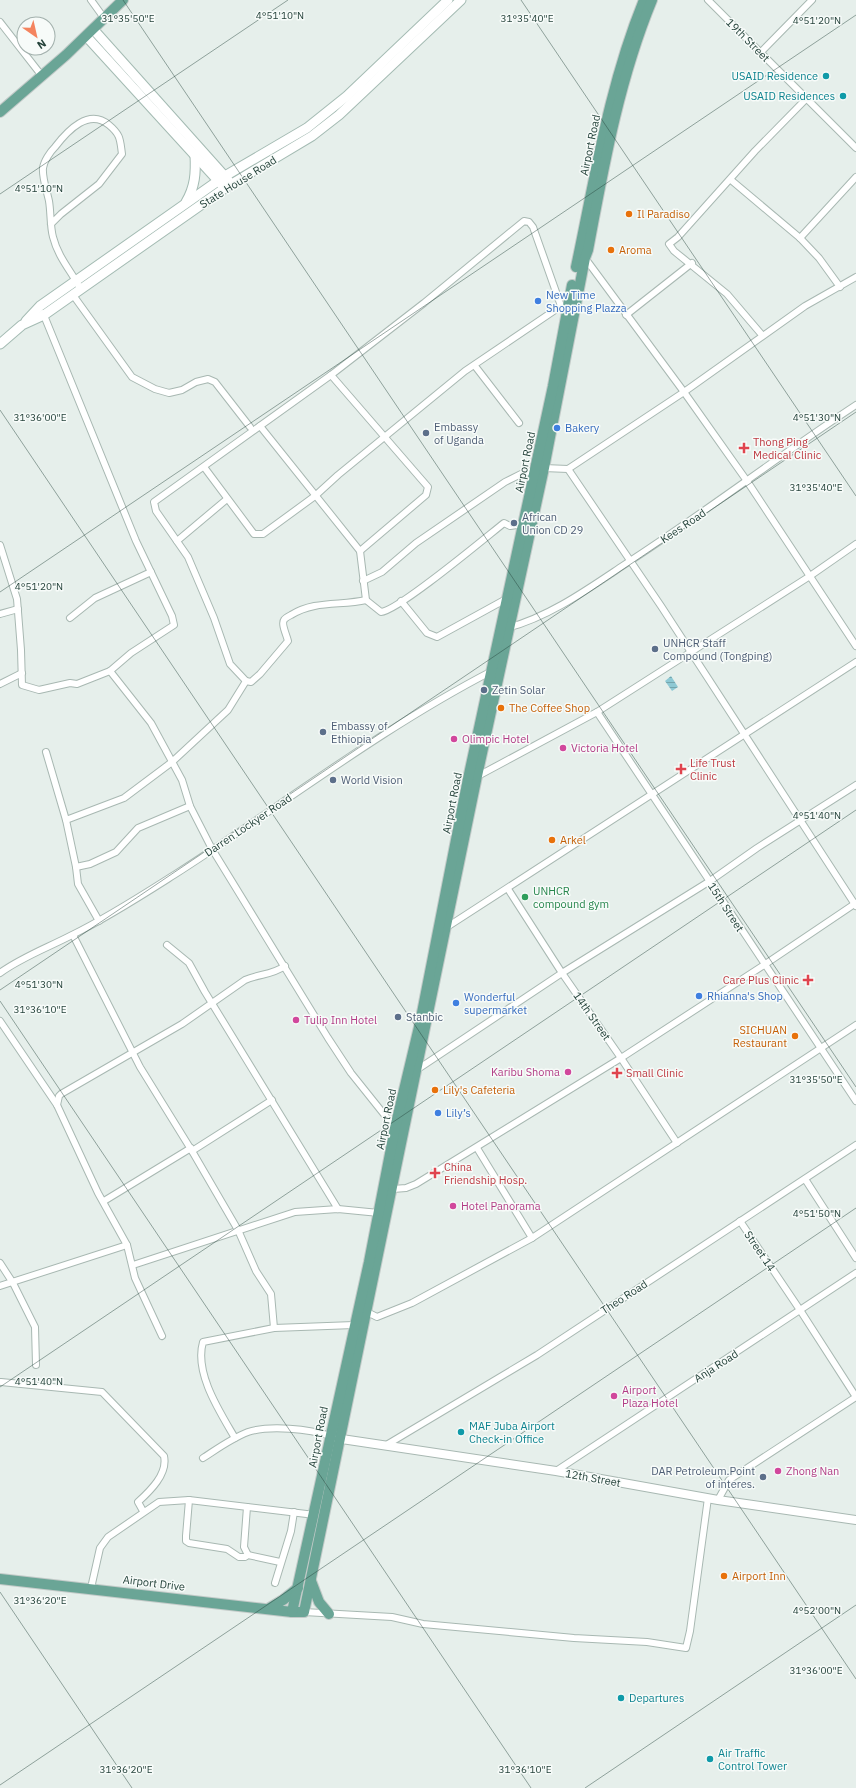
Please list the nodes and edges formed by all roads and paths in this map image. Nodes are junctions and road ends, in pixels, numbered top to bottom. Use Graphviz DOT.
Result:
graph roads {
  1 [pos="91,0"];
  2 [pos="123,0"];
  3 [pos="448,0"];
  4 [pos="461,0"];
  5 [pos="644,0"];
  6 [pos="652,0"];
  7 [pos="708,0"];
  8 [pos="812,0"];
  9 [pos="104,18"];
  10 [pos="0,22"];
  11 [pos="89,32"];
  12 [pos="408,37"];
  13 [pos="414,45"];
  14 [pos="762,52"];
  15 [pos="42,76"];
  16 [pos="131,78"];
  17 [pos="358,92"];
  18 [pos="806,99"];
  19 [pos="0,112"];
  20 [pos="607,139"];
  21 [pos="856,148"];
  22 [pos="276,153"];
  23 [pos="195,155"];
  24 [pos="856,177"];
  25 [pos="222,178"];
  26 [pos="731,180"];
  27 [pos="229,186"];
  28 [pos="186,203"];
  29 [pos="51,224"];
  30 [pos="800,238"];
  31 [pos="585,258"];
  32 [pos="692,264"];
  33 [pos="855,279"];
  34 [pos="78,284"];
  35 [pos="840,287"];
  36 [pos="73,295"];
  37 [pos="564,308"];
  38 [pos="42,311"];
  39 [pos="626,315"];
  40 [pos="762,336"];
  41 [pos="0,344"];
  42 [pos="475,366"];
  43 [pos="332,375"];
  44 [pos="684,392"];
  45 [pos="856,405"];
  46 [pos="519,423"];
  47 [pos="260,426"];
  48 [pos="250,427"];
  49 [pos="386,438"];
  50 [pos="204,467"];
  51 [pos="540,469"];
  52 [pos="568,469"];
  53 [pos="747,481"];
  54 [pos="315,496"];
  55 [pos="227,499"];
  56 [pos="524,524"];
  57 [pos="177,541"];
  58 [pos="856,544"];
  59 [pos="0,545"];
  60 [pos="360,551"];
  61 [pos="631,560"];
  62 [pos="151,572"];
  63 [pos="810,576"];
  64 [pos="363,581"];
  65 [pos="508,598"];
  66 [pos="366,600"];
  67 [pos="401,602"];
  68 [pos="18,609"];
  69 [pos="0,614"];
  70 [pos="70,618"];
  71 [pos="505,628"];
  72 [pos="856,646"];
  73 [pos="692,652"];
  74 [pos="856,662"];
  75 [pos="492,671"];
  76 [pos="22,672"];
  77 [pos="110,672"];
  78 [pos="246,681"];
  79 [pos="0,684"];
  80 [pos="597,712"];
  81 [pos="745,734"];
  82 [pos="46,752"];
  83 [pos="172,762"];
  84 [pos="473,778"];
  85 [pos="856,785"];
  86 [pos="653,794"];
  87 [pos="190,806"];
  88 [pos="66,820"];
  89 [pos="801,820"];
  90 [pos="212,849"];
  91 [pos="76,867"];
  92 [pos="710,881"];
  93 [pos="508,889"];
  94 [pos="856,904"];
  95 [pos="99,921"];
  96 [pos="447,928"];
  97 [pos="73,935"];
  98 [pos="167,945"];
  99 [pos="764,965"];
  100 [pos="285,966"];
  101 [pos="0,973"];
  102 [pos="562,973"];
  103 [pos="212,1003"];
  104 [pos="0,1021"];
  105 [pos="856,1025"];
  106 [pos="820,1049"];
  107 [pos="133,1053"];
  108 [pos="621,1058"];
  109 [pos="414,1069"];
  110 [pos="272,1100"];
  111 [pos="856,1101"];
  112 [pos="57,1105"];
  113 [pos="395,1128"];
  114 [pos="677,1143"];
  115 [pos="856,1145"];
  116 [pos="477,1148"];
  117 [pos="192,1150"];
  118 [pos="805,1179"];
  119 [pos="393,1189"];
  120 [pos="104,1201"];
  121 [pos="338,1209"];
  122 [pos="379,1213"];
  123 [pos="740,1221"];
  124 [pos="238,1230"];
  125 [pos="532,1238"];
  126 [pos="127,1245"];
  127 [pos="856,1258"];
  128 [pos="0,1263"];
  129 [pos="133,1265"];
  130 [pos="856,1273"];
  131 [pos="13,1283"];
  132 [pos="0,1286"];
  133 [pos="800,1310"];
  134 [pos="366,1312"];
  135 [pos="354,1325"];
  136 [pos="274,1328"];
  137 [pos="162,1336"];
  138 [pos="36,1365"];
  139 [pos="1,1382"];
  140 [pos="856,1397"];
  141 [pos="235,1438"];
  142 [pos="335,1438"];
  143 [pos="388,1444"];
  144 [pos="203,1458"];
  145 [pos="556,1471"];
  146 [pos="708,1498"];
  147 [pos="189,1500"];
  148 [pos="718,1500"];
  149 [pos="247,1507"];
  150 [pos="143,1511"];
  151 [pos="294,1512"];
  152 [pos="315,1515"];
  153 [pos="856,1520"];
  154 [pos="248,1555"];
  155 [pos="280,1562"];
  156 [pos="0,1579"];
  157 [pos="310,1580"];
  158 [pos="275,1583"];
  159 [pos="91,1588"];
  160 [pos="298,1588"];
  161 [pos="268,1609"];
  162 [pos="292,1612"];
  163 [pos="304,1612"];
  164 [pos="329,1614"];
  1 -- 9 [label="street"];
  2 -- 9 [label="main road"];
  3 -- 12 [label="main road"];
  4 -- 13 [label="main road"];
  5 -- 20 [label="main road, Airport Road"];
  6 -- 20 [label="main road, Airport Road"];
  7 -- 14 [label="street, 19th Street"];
  8 -- 14 [label="street"];
  9 -- 11 [label="main road"];
  10 -- 15 [label="street"];
  11 -- 15 [label="main road"];
  11 -- 16 [label="main road"];
  12 -- 13 [label="street"];
  12 -- 17 [label="main road"];
  13 -- 17 [label="main road"];
  14 -- 18 [label="street, 19th Street"];
  15 -- 19 [label="main road"];
  16 -- 23 [label="main road"];
  16 -- 25 [label="main road"];
  17 -- 22 [label="main road"];
  18 -- 21 [label="street, 19th Street"];
  18 -- 26 [label="street"];
  20 -- 31 [label="main road, Airport Road"];
  20 -- 37 [label="main road, Airport Road"];
  22 -- 25 [label="main road"];
  22 -- 27 [label="main road, State House Road"];
  23 -- 25 [label="main road"];
  23 -- 28 [label="main road"];
  24 -- 30 [label="street"];
  25 -- 27 [label="main road"];
  25 -- 28 [label="main road"];
  26 -- 30 [label="street"];
  26 -- 32 [label="street"];
  27 -- 34 [label="main road, State House Road"];
  28 -- 34 [label="main road"];
  29 -- 29 [label="street"];
  29 -- 34 [label="street"];
  30 -- 35 [label="street"];
  31 -- 39 [label="street"];
  31 -- 51 [label="main road, Airport Road"];
  32 -- 39 [label="street"];
  32 -- 40 [label="street"];
  33 -- 35 [label="street"];
  34 -- 36 [label="main road, State House Road"];
  34 -- 38 [label="main road"];
  35 -- 40 [label="street"];
  36 -- 38 [label="main road, State House Road"];
  36 -- 48 [label="street"];
  37 -- 42 [label="street"];
  37 -- 43 [label="street"];
  37 -- 51 [label="main road, Airport Road"];
  38 -- 41 [label="main road"];
  38 -- 62 [label="street"];
  39 -- 44 [label="street"];
  40 -- 44 [label="street"];
  42 -- 46 [label="street"];
  42 -- 49 [label="street"];
  43 -- 47 [label="street"];
  43 -- 49 [label="street"];
  44 -- 52 [label="street"];
  44 -- 53 [label="street"];
  45 -- 53 [label="street, Kees Road"];
  47 -- 50 [label="street"];
  47 -- 54 [label="street"];
  49 -- 54 [label="street"];
  49 -- 60 [label="street"];
  50 -- 55 [label="street"];
  50 -- 57 [label="street"];
  51 -- 52 [label="street"];
  51 -- 56 [label="main road, Airport Road"];
  51 -- 64 [label="street"];
  51 -- 71 [label="main road, Airport Road"];
  52 -- 61 [label="street"];
  53 -- 61 [label="street, Kees Road"];
  53 -- 63 [label="street"];
  54 -- 55 [label="street"];
  54 -- 60 [label="street"];
  55 -- 57 [label="street"];
  56 -- 65 [label="main road, Airport Road"];
  56 -- 67 [label="street"];
  57 -- 78 [label="street"];
  58 -- 63 [label="street"];
  59 -- 68 [label="street"];
  60 -- 64 [label="street"];
  61 -- 71 [label="street, Kees Road"];
  61 -- 73 [label="street"];
  62 -- 70 [label="street"];
  62 -- 77 [label="street"];
  63 -- 72 [label="street"];
  63 -- 73 [label="street"];
  64 -- 66 [label="street"];
  65 -- 67 [label="street"];
  65 -- 71 [label="main road, Airport Road"];
  66 -- 67 [label="street"];
  66 -- 78 [label="street"];
  68 -- 69 [label="street"];
  68 -- 76 [label="street"];
  71 -- 75 [label="main road, Airport Road"];
  71 -- 84 [label="main road, Airport Road"];
  73 -- 80 [label="street"];
  73 -- 81 [label="street"];
  74 -- 81 [label="street"];
  75 -- 84 [label="main road, Airport Road"];
  75 -- 90 [label="street, Darren Lockyer Road"];
  76 -- 77 [label="street"];
  76 -- 79 [label="street"];
  77 -- 83 [label="street"];
  78 -- 83 [label="street"];
  80 -- 84 [label="street"];
  80 -- 86 [label="street, 15th Street"];
  81 -- 86 [label="street"];
  81 -- 89 [label="street"];
  82 -- 88 [label="street"];
  83 -- 87 [label="street"];
  83 -- 88 [label="street"];
  84 -- 96 [label="main road, Airport Road"];
  84 -- 109 [label="main road, Airport Road"];
  85 -- 89 [label="street"];
  86 -- 92 [label="street, 15th Street"];
  86 -- 93 [label="street"];
  87 -- 90 [label="street"];
  87 -- 91 [label="street"];
  88 -- 91 [label="street"];
  89 -- 92 [label="street"];
  89 -- 94 [label="street"];
  90 -- 95 [label="street, Darren Lockyer Road"];
  90 -- 100 [label="street"];
  91 -- 95 [label="street"];
  92 -- 99 [label="street, 15th Street"];
  92 -- 102 [label="street"];
  93 -- 96 [label="street"];
  93 -- 102 [label="street, 14th Street"];
  94 -- 99 [label="street"];
  95 -- 97 [label="street, Darren Lockyer Road"];
  96 -- 109 [label="main road, Airport Road"];
  97 -- 101 [label="street, Darren Lockyer Road"];
  97 -- 107 [label="street"];
  98 -- 103 [label="street"];
  99 -- 106 [label="street, 15th Street"];
  99 -- 108 [label="street"];
  100 -- 103 [label="street"];
  100 -- 113 [label="street"];
  102 -- 108 [label="street, 14th Street"];
  102 -- 109 [label="street"];
  103 -- 107 [label="street"];
  103 -- 110 [label="street"];
  104 -- 112 [label="street"];
  105 -- 106 [label="street"];
  106 -- 111 [label="street, 15th Street"];
  106 -- 114 [label="street"];
  107 -- 112 [label="street"];
  107 -- 117 [label="street"];
  108 -- 114 [label="street, 14th Street"];
  108 -- 116 [label="street"];
  109 -- 113 [label="main road, Airport Road"];
  109 -- 119 [label="main road, Airport Road"];
  110 -- 117 [label="street"];
  110 -- 121 [label="street"];
  112 -- 120 [label="street"];
  113 -- 122 [label="main road, Airport Road"];
  114 -- 125 [label="street"];
  115 -- 118 [label="street, Theo Road"];
  116 -- 119 [label="street"];
  116 -- 125 [label="street"];
  117 -- 120 [label="street"];
  117 -- 124 [label="street"];
  118 -- 123 [label="street, Theo Road"];
  118 -- 127 [label="street"];
  119 -- 134 [label="main road, Airport Road"];
  120 -- 126 [label="street"];
  121 -- 122 [label="street"];
  121 -- 124 [label="street"];
  122 -- 135 [label="main road, Airport Road"];
  123 -- 133 [label="street, Street 14"];
  123 -- 143 [label="street, Theo Road"];
  124 -- 129 [label="street"];
  124 -- 136 [label="street"];
  125 -- 134 [label="street"];
  126 -- 129 [label="street"];
  126 -- 131 [label="street"];
  128 -- 131 [label="street"];
  129 -- 137 [label="street"];
  130 -- 133 [label="street, Anja Road"];
  131 -- 132 [label="street"];
  131 -- 138 [label="street"];
  133 -- 140 [label="street, Street 14"];
  133 -- 145 [label="street, Anja Road"];
  134 -- 142 [label="main road, Airport Road"];
  135 -- 136 [label="street"];
  135 -- 142 [label="main road, Airport Road"];
  136 -- 141 [label="street"];
  139 -- 150 [label="street"];
  140 -- 148 [label="street"];
  141 -- 142 [label="street"];
  141 -- 144 [label="street"];
  142 -- 143 [label="street, 12th Street"];
  142 -- 152 [label="main road, Airport Road"];
  142 -- 157 [label="main road, Airport Road"];
  143 -- 145 [label="street, 12th Street"];
  145 -- 146 [label="street, 12th Street"];
  146 -- 148 [label="street, 12th Street"];
  146 -- 164 [label="street"];
  147 -- 149 [label="street"];
  147 -- 150 [label="street"];
  147 -- 154 [label="street"];
  148 -- 153 [label="street, 12th Street"];
  149 -- 151 [label="street"];
  149 -- 154 [label="street"];
  150 -- 159 [label="street"];
  151 -- 152 [label="street"];
  151 -- 155 [label="street"];
  152 -- 160 [label="main road, Airport Road"];
  154 -- 155 [label="street"];
  155 -- 158 [label="street"];
  156 -- 159 [label="main road, Airport Drive"];
  157 -- 163 [label="main road, Airport Road"];
  157 -- 164 [label="main road"];
  159 -- 161 [label="main road, Airport Drive"];
  160 -- 161 [label="main road"];
  160 -- 162 [label="main road, Airport Road"];
  161 -- 162 [label="main road, Airport Drive"];
  162 -- 163 [label="main road, Airport Drive"];
  163 -- 164 [label="street"];
}
